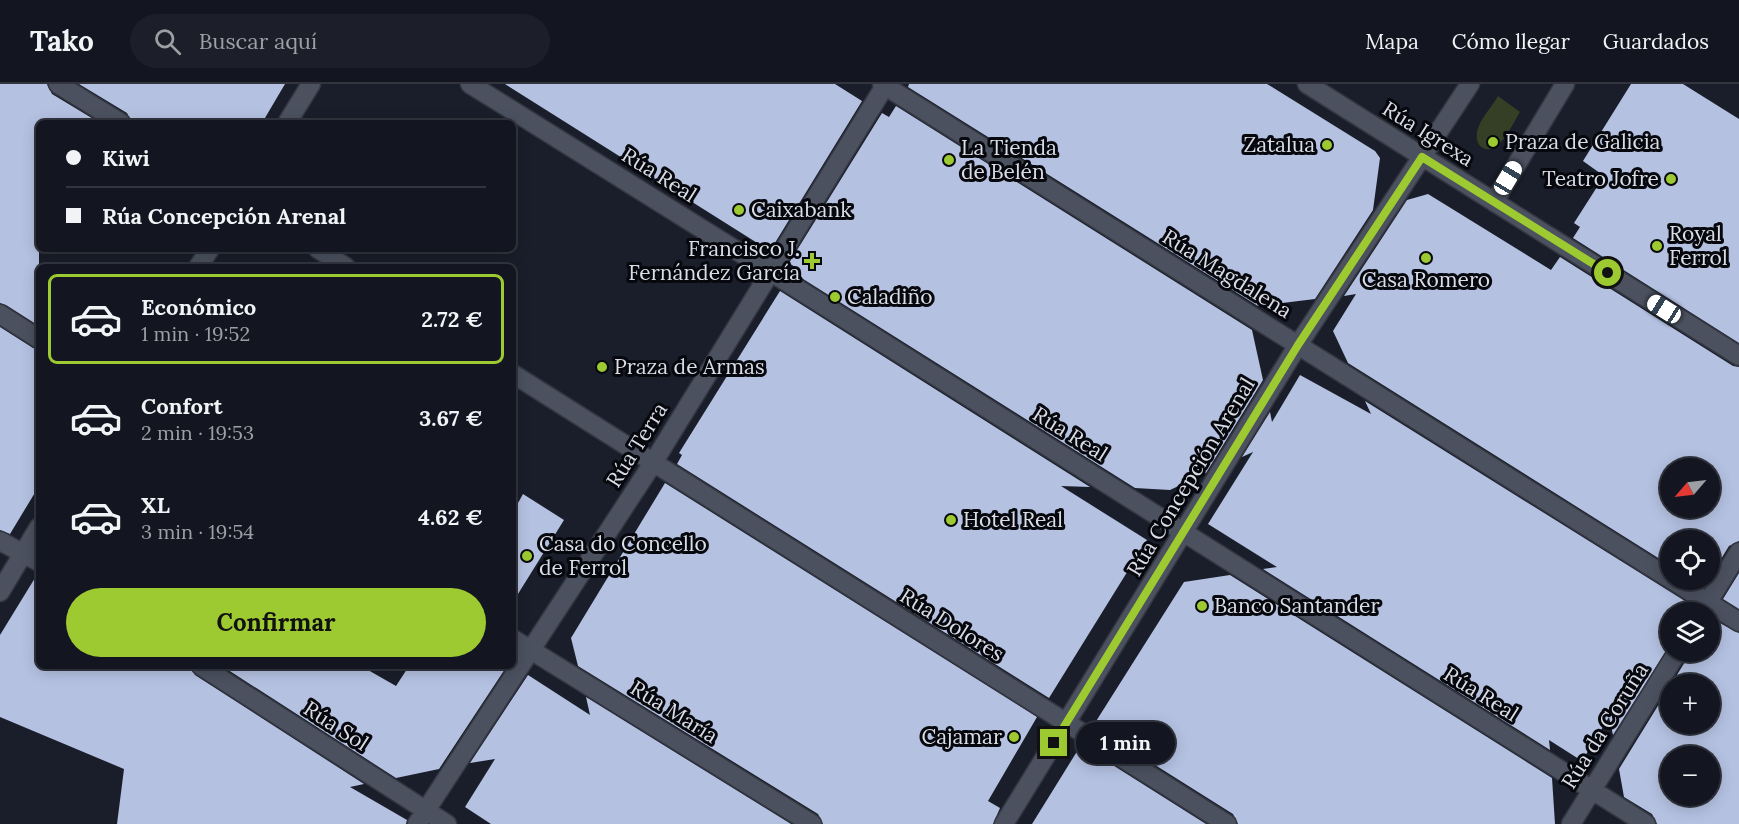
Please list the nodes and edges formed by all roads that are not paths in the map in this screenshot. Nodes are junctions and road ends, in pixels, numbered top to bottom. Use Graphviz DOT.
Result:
graph roads {
  1 [pos="58,84"];
  2 [pos="311,84"];
  3 [pos="470,84"];
  4 [pos="1307,84"];
  5 [pos="1470,84"];
  6 [pos="1565,84"];
  7 [pos="884,85"];
  8 [pos="116,120"];
  9 [pos="289,120"];
  10 [pos="1422,157"];
  11 [pos="1494,202"];
  12 [pos="323,252"];
  13 [pos="341,264"];
  14 [pos="771,272"];
  15 [pos="0,314"];
  16 [pos="36,337"];
  17 [pos="1298,345"];
  18 [pos="1739,356"];
  19 [pos="516,376"];
  20 [pos="653,463"];
  21 [pos="1184,532"];
  22 [pos="36,540"];
  23 [pos="0,541"];
  24 [pos="1739,552"];
  25 [pos="32,558"];
  26 [pos="0,592"];
  27 [pos="1697,602"];
  28 [pos="1708,602"];
  29 [pos="1720,614"];
  30 [pos="1739,622"];
  31 [pos="516,641"];
  32 [pos="530,650"];
  33 [pos="1671,662"];
  34 [pos="205,669"];
  35 [pos="1066,723"];
  36 [pos="1592,790"];
  37 [pos="422,817"];
  38 [pos="447,824"];
  39 [pos="812,824"];
  40 [pos="1004,824"];
  41 [pos="1227,824"];
  42 [pos="1570,824"];
  43 [pos="1646,824"];
  1 -- 8 [label="street"];
  2 -- 9 [label="street"];
  3 -- 14 [label="street, Rúa Real"];
  4 -- 10 [label="street, Rúa Igrexa"];
  5 -- 10 [label="street"];
  6 -- 11 [label="street"];
  7 -- 14 [label="street, Rúa Terra"];
  7 -- 17 [label="street, Rúa Magdalena"];
  10 -- 11 [label="street, Rúa Igrexa"];
  10 -- 17 [label="street, Rúa Concepción Arenal"];
  11 -- 18 [label="street, Rúa Igrexa"];
  12 -- 13 [label="street"];
  14 -- 20 [label="street, Rúa Terra"];
  14 -- 21 [label="street, Rúa Real"];
  15 -- 16 [label="street"];
  17 -- 21 [label="street, Rúa Concepción Arenal"];
  17 -- 27 [label="street, Rúa Magdalena"];
  19 -- 20 [label="street, Rúa Dolores"];
  20 -- 32 [label="street, Rúa Terra"];
  20 -- 35 [label="street, Rúa Dolores"];
  21 -- 35 [label="street, Rúa Concepción Arenal"];
  21 -- 36 [label="street, Rúa Real"];
  22 -- 25 [label="street"];
  23 -- 25 [label="street"];
  24 -- 28 [label="street"];
  25 -- 26 [label="street"];
  29 -- 30 [label="street, Rúa Magdalena"];
  31 -- 32 [label="street, Rúa María"];
  32 -- 37 [label="street, Rúa Terra"];
  32 -- 39 [label="street, Rúa María"];
  33 -- 36 [label="street, Rúa da Coruña"];
  34 -- 37 [label="street, Rúa Sol"];
  35 -- 40 [label="street, Rúa Concepción Arenal"];
  35 -- 41 [label="street, Rúa Dolores"];
  36 -- 42 [label="street, Rúa da Coruña"];
  36 -- 43 [label="street, Rúa Real"];
  37 -- 38 [label="street, Rúa Sol"];
}
